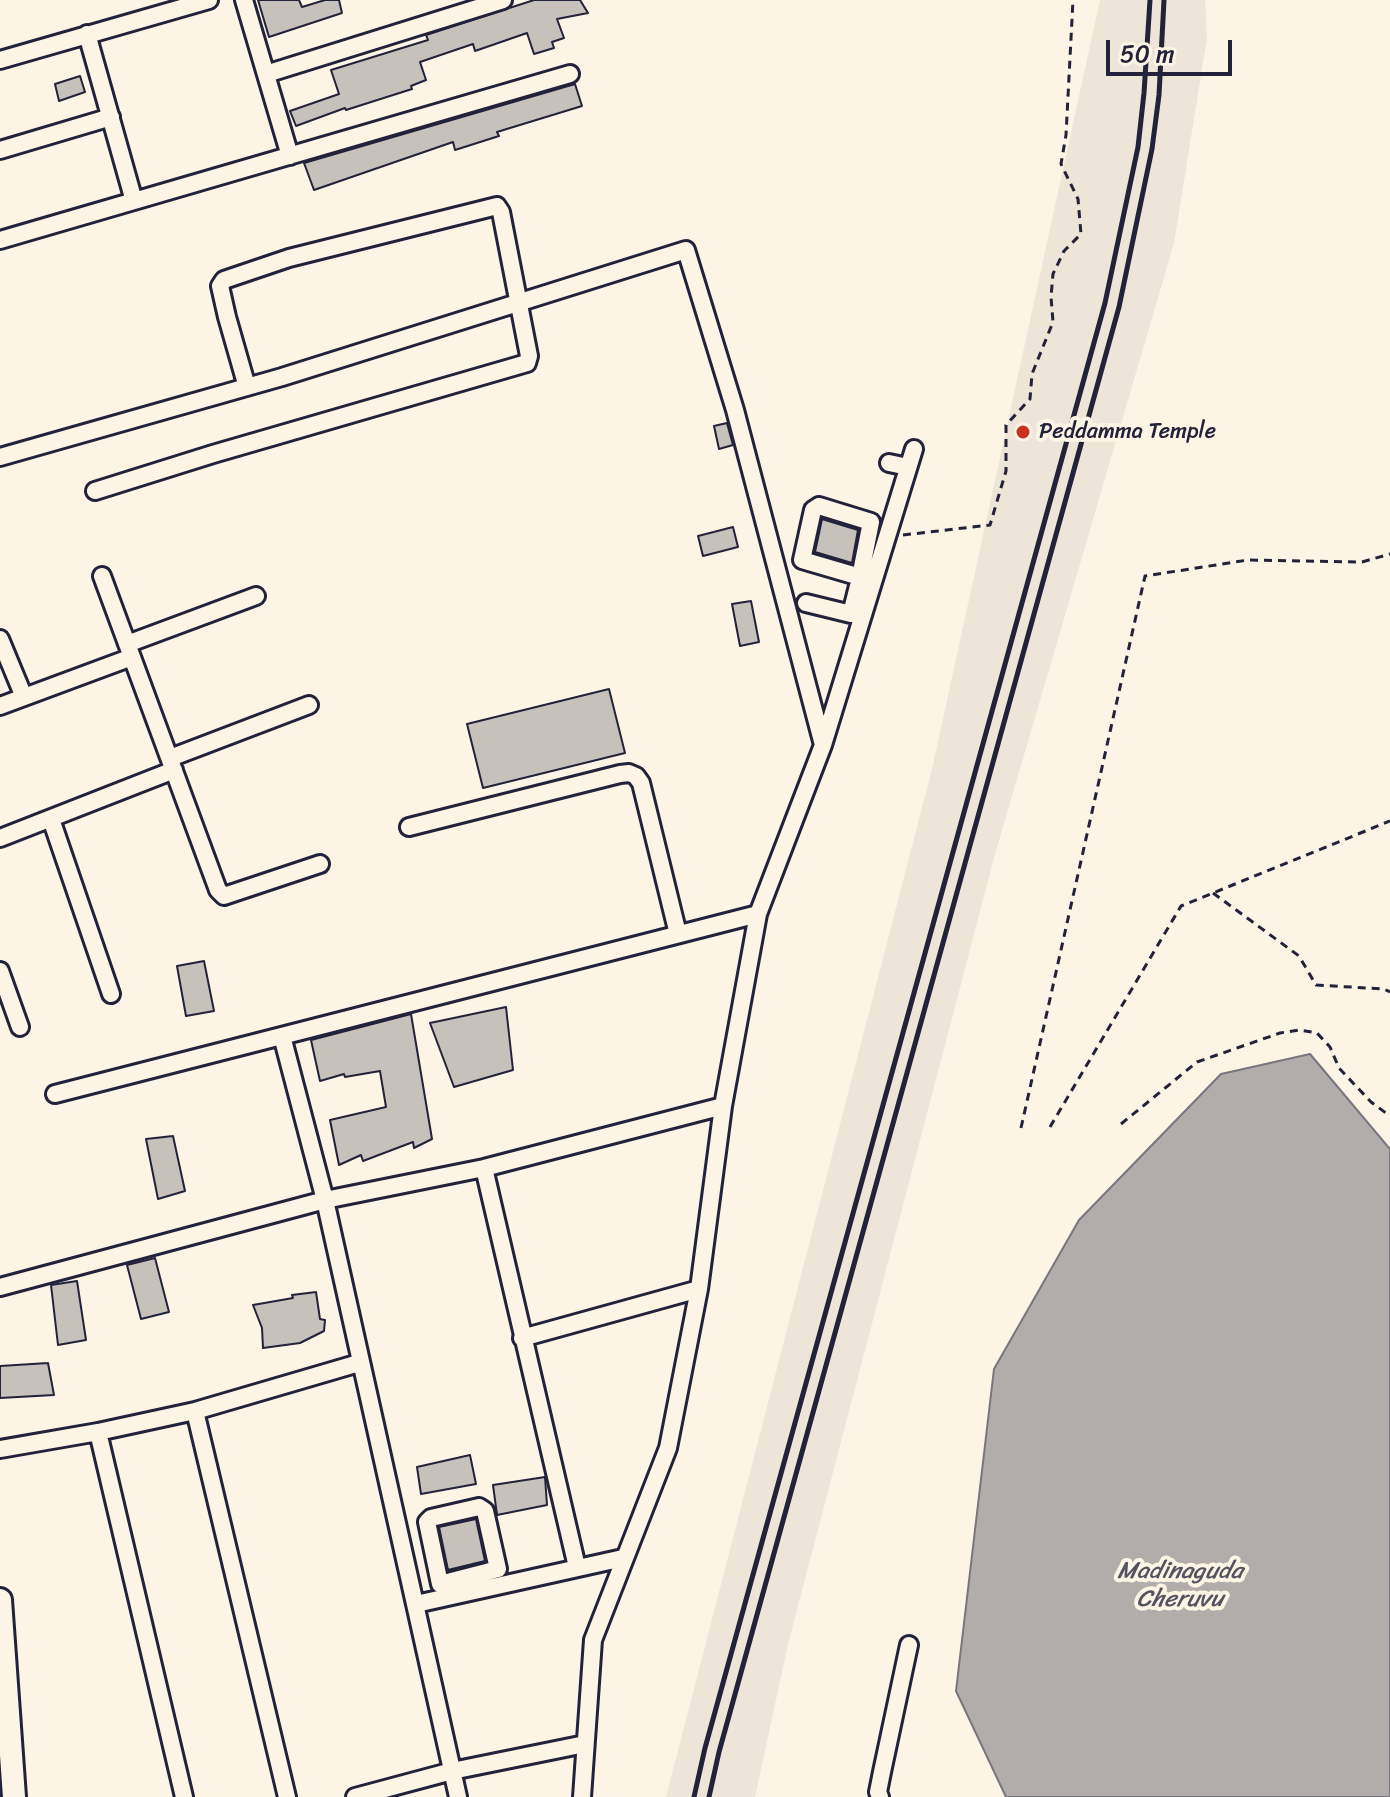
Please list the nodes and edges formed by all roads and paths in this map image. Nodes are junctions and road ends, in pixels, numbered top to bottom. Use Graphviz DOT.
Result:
graph roads {
  1 [pos="209,0"];
  2 [pos="244,0"];
  3 [pos="503,0"];
  4 [pos="1073,0"];
  5 [pos="87,34"];
  6 [pos="0,60"];
  7 [pos="266,74"];
  8 [pos="570,74"];
  9 [pos="111,117"];
  10 [pos="0,150"];
  11 [pos="290,156"];
  12 [pos="134,201"];
  13 [pos="0,240"];
  14 [pos="519,302"];
  15 [pos="247,387"];
  16 [pos="914,449"];
  17 [pos="0,457"];
  18 [pos="889,463"];
  19 [pos="908,467"];
  20 [pos="95,491"];
  21 [pos="868,540"];
  22 [pos="886,541"];
  23 [pos="1390,554"];
  24 [pos="102,576"];
  25 [pos="864,581"];
  26 [pos="256,596"];
  27 [pos="806,603"];
  28 [pos="857,615"];
  29 [pos="0,639"];
  30 [pos="130,650"];
  31 [pos="24,697"];
  32 [pos="309,705"];
  33 [pos="0,706"];
  34 [pos="823,745"];
  35 [pos="172,764"];
  36 [pos="51,819"];
  37 [pos="1390,821"];
  38 [pos="409,827"];
  39 [pos="0,838"];
  40 [pos="320,864"];
  41 [pos="1213,893"];
  42 [pos="758,914"];
  43 [pos="678,934"];
  44 [pos="0,971"];
  45 [pos="1390,992"];
  46 [pos="111,994"];
  47 [pos="20,1027"];
  48 [pos="282,1036"];
  49 [pos="55,1094"];
  50 [pos="723,1106"];
  51 [pos="1390,1116"];
  52 [pos="1121,1124"];
  53 [pos="1050,1127"];
  54 [pos="1021,1128"];
  55 [pos="484,1168"];
  56 [pos="325,1200"];
  57 [pos="0,1287"];
  58 [pos="699,1289"];
  59 [pos="522,1338"];
  60 [pos="359,1363"];
  61 [pos="195,1411"];
  62 [pos="98,1432"];
  63 [pos="0,1449"];
  64 [pos="623,1558"];
  65 [pos="577,1567"];
  66 [pos="484,1581"];
  67 [pos="440,1584"];
  68 [pos="414,1598"];
  69 [pos="0,1600"];
  70 [pos="909,1645"];
  71 [pos="585,1744"];
  72 [pos="452,1771"];
  73 [pos="14,1797"];
  74 [pos="184,1797"];
  75 [pos="287,1797"];
  76 [pos="355,1797"];
  77 [pos="458,1797"];
  78 [pos="582,1797"];
  79 [pos="880,1797"];
  1 -- 5 [label="street"];
  2 -- 7 [label="street"];
  3 -- 7 [label="street"];
  4 -- 22 [label="path"];
  5 -- 6 [label="street"];
  5 -- 9 [label="street"];
  7 -- 11 [label="street"];
  8 -- 11 [label="street"];
  9 -- 10 [label="street"];
  9 -- 12 [label="street"];
  11 -- 12 [label="street"];
  12 -- 13 [label="street"];
  14 -- 15 [label="street"];
  14 -- 15 [label="street"];
  14 -- 20 [label="street"];
  14 -- 34 [label="street"];
  15 -- 17 [label="street"];
  16 -- 19 [label="street"];
  18 -- 19 [label="street"];
  19 -- 22 [label="street"];
  21 -- 22 [label="street"];
  21 -- 25 [label="street"];
  21 -- 25 [label="street"];
  22 -- 25 [label="street"];
  23 -- 54 [label="path"];
  24 -- 30 [label="street"];
  25 -- 28 [label="street"];
  26 -- 30 [label="street"];
  27 -- 28 [label="street"];
  28 -- 34 [label="street"];
  29 -- 31 [label="street"];
  30 -- 31 [label="street"];
  30 -- 35 [label="street"];
  31 -- 33 [label="street"];
  32 -- 35 [label="street"];
  34 -- 42 [label="street"];
  35 -- 36 [label="street"];
  35 -- 40 [label="street"];
  36 -- 39 [label="street"];
  36 -- 46 [label="street"];
  37 -- 41 [label="path"];
  38 -- 43 [label="street"];
  41 -- 45 [label="path"];
  41 -- 53 [label="path"];
  42 -- 43 [label="street"];
  42 -- 50 [label="street"];
  43 -- 48 [label="street"];
  44 -- 47 [label="street"];
  48 -- 49 [label="street"];
  48 -- 56 [label="street"];
  50 -- 55 [label="street"];
  50 -- 58 [label="street"];
  51 -- 52 [label="path"];
  55 -- 56 [label="street"];
  55 -- 59 [label="street"];
  56 -- 57 [label="street"];
  56 -- 60 [label="street"];
  58 -- 59 [label="street"];
  58 -- 64 [label="street"];
  59 -- 65 [label="street"];
  60 -- 61 [label="street"];
  60 -- 68 [label="street"];
  61 -- 62 [label="street"];
  61 -- 75 [label="street"];
  62 -- 63 [label="street"];
  62 -- 74 [label="street"];
  64 -- 65 [label="street"];
  64 -- 71 [label="street"];
  65 -- 66 [label="street"];
  66 -- 67 [label="street"];
  66 -- 67 [label="street"];
  66 -- 68 [label="street"];
  67 -- 68 [label="street"];
  68 -- 72 [label="street"];
  69 -- 73 [label="street"];
  70 -- 79 [label="street"];
  71 -- 72 [label="street"];
  71 -- 78 [label="street"];
  72 -- 76 [label="street"];
  72 -- 77 [label="street"];
}
